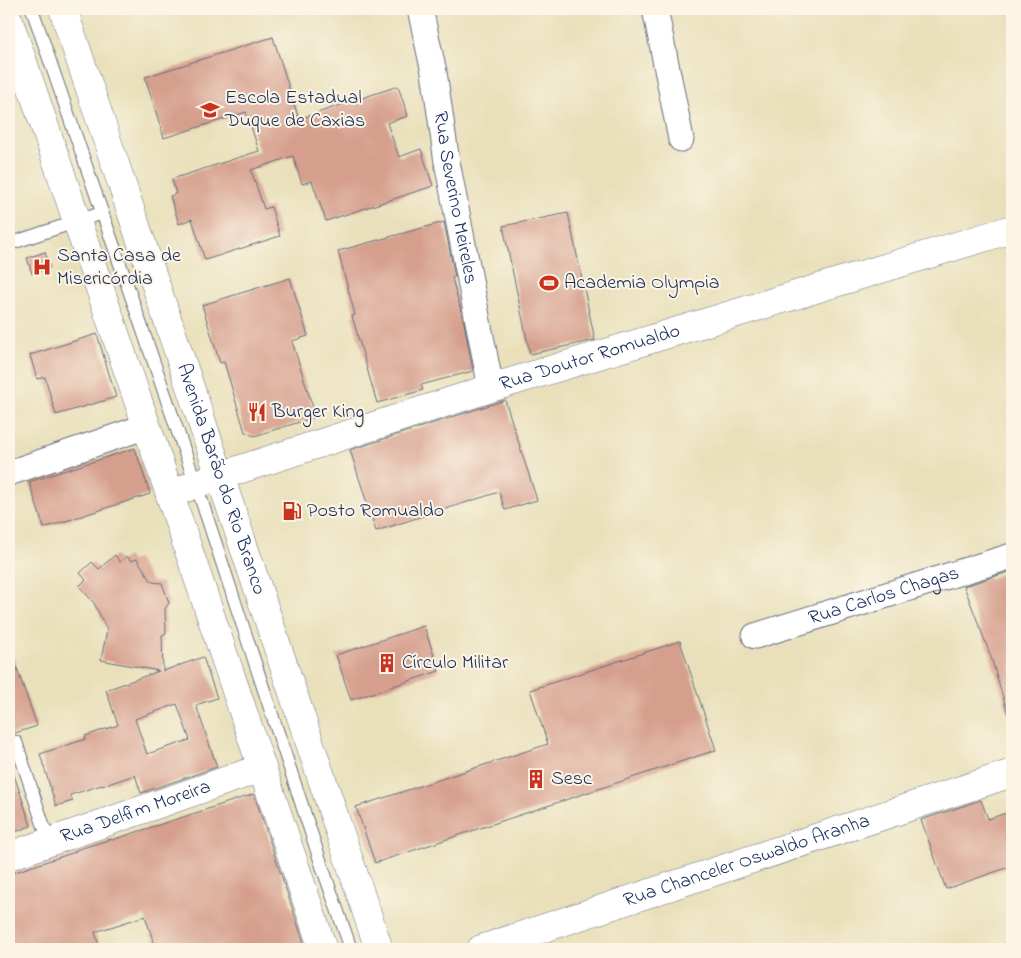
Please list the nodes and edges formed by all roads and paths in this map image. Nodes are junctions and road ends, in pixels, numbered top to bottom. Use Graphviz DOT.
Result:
graph roads {
  1 [pos="32,9"];
  2 [pos="63,9"];
  3 [pos="420,9"];
  4 [pos="657,9"];
  5 [pos="9,21"];
  6 [pos="681,139"];
  7 [pos="102,213"];
  8 [pos="77,222"];
  9 [pos="1012,228"];
  10 [pos="9,244"];
  11 [pos="491,388"];
  12 [pos="146,426"];
  13 [pos="9,473"];
  14 [pos="207,480"];
  15 [pos="170,495"];
  16 [pos="1012,556"];
  17 [pos="755,636"];
  18 [pos="16,742"];
  19 [pos="275,764"];
  20 [pos="1012,773"];
  21 [pos="49,842"];
  22 [pos="9,856"];
  23 [pos="324,949"];
  24 [pos="351,949"];
  25 [pos="379,949"];
  26 [pos="481,949"];
  1 -- 7 [label="lane, Avenida Barão do Rio Branco"];
  2 -- 14 [label="main road, Avenida Barão do Rio Branco"];
  3 -- 11 [label="street, Rua Severino Meireles"];
  4 -- 6 [label="street"];
  5 -- 8 [label="main road, Avenida Barão do Rio Branco"];
  7 -- 8 [label="lane"];
  7 -- 14 [label="lane, Avenida Barão do Rio Branco"];
  8 -- 10 [label="lane"];
  8 -- 12 [label="main road, Avenida Barão do Rio Branco"];
  9 -- 11 [label="main road, Rua Doutor Romualdo"];
  11 -- 14 [label="main road, Rua Doutor Romualdo"];
  12 -- 13 [label="street"];
  12 -- 15 [label="main road, Avenida Barão do Rio Branco"];
  14 -- 15 [label="main road, Rua Doutor Romualdo"];
  14 -- 19 [label="lane, Avenida Barão do Rio Branco"];
  14 -- 25 [label="main road, Avenida Barão do Rio Branco"];
  15 -- 19 [label="main road, Avenida Barão do Rio Branco"];
  16 -- 17 [label="street, Rua Carlos Chagas"];
  18 -- 21 [label="lane"];
  19 -- 21 [label="main road, Rua Delfim Moreira"];
  19 -- 23 [label="main road, Avenida Barão do Rio Branco"];
  19 -- 24 [label="lane, Avenida Barão do Rio Branco"];
  20 -- 26 [label="main road, Rua Chanceler Oswaldo Aranha"];
  21 -- 22 [label="main road, Rua Delfim Moreira"];
}
